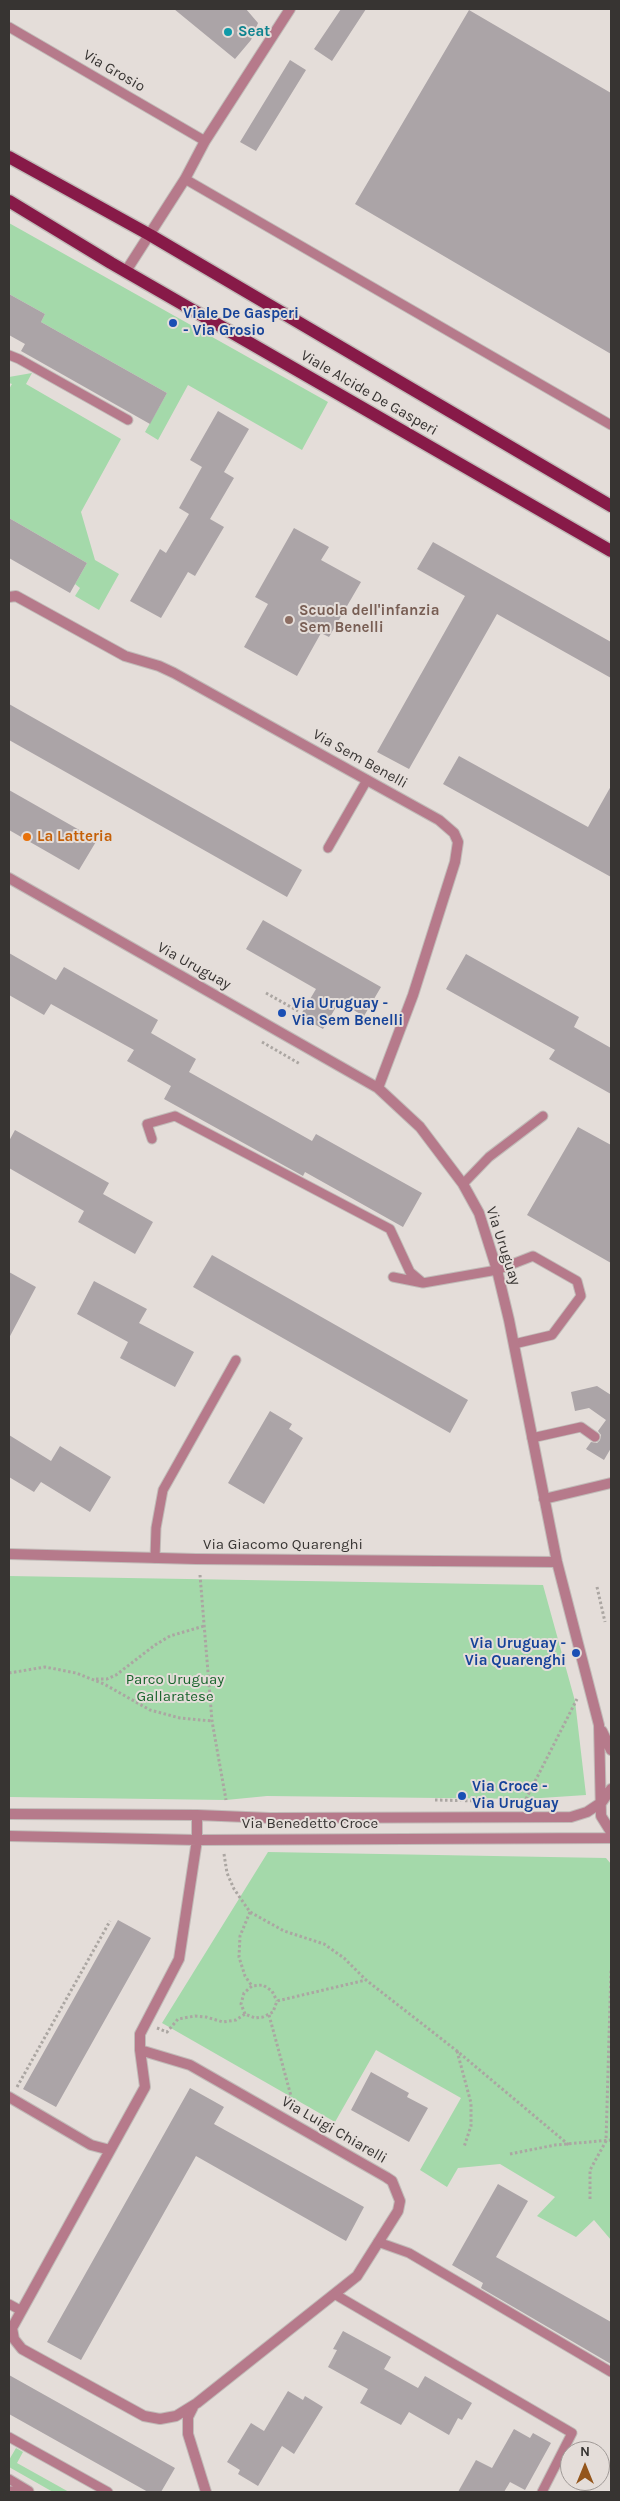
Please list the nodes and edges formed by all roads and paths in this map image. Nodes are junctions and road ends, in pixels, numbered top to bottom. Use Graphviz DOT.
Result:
graph roads {
  1 [pos="290,9"];
  2 [pos="9,27"];
  3 [pos="205,141"];
  4 [pos="9,157"];
  5 [pos="185,179"];
  6 [pos="9,201"];
  7 [pos="150,235"];
  8 [pos="126,271"];
  9 [pos="9,356"];
  10 [pos="128,420"];
  11 [pos="611,425"];
  12 [pos="611,506"];
  13 [pos="611,551"];
  14 [pos="9,597"];
  15 [pos="367,780"];
  16 [pos="328,848"];
  17 [pos="9,878"];
  18 [pos="266,992"];
  19 [pos="298,1011"];
  20 [pos="262,1042"];
  21 [pos="300,1064"];
  22 [pos="378,1088"];
  23 [pos="543,1116"];
  24 [pos="152,1139"];
  25 [pos="463,1184"];
  26 [pos="497,1270"];
  27 [pos="393,1278"];
  28 [pos="423,1283"];
  29 [pos="514,1344"];
  30 [pos="236,1360"];
  31 [pos="595,1437"];
  32 [pos="532,1438"];
  33 [pos="611,1483"];
  34 [pos="544,1499"];
  35 [pos="9,1554"];
  36 [pos="155,1558"];
  37 [pos="557,1562"];
  38 [pos="200,1575"];
  39 [pos="597,1587"];
  40 [pos="605,1622"];
  41 [pos="204,1626"];
  42 [pos="9,1673"];
  43 [pos="93,1679"];
  44 [pos="578,1698"];
  45 [pos="212,1721"];
  46 [pos="599,1725"];
  47 [pos="611,1750"];
  48 [pos="611,1789"];
  49 [pos="526,1799"];
  50 [pos="226,1800"];
  51 [pos="435,1800"];
  52 [pos="482,1801"];
  53 [pos="602,1802"];
  54 [pos="9,1814"];
  55 [pos="197,1815"];
  56 [pos="611,1832"];
  57 [pos="9,1836"];
  58 [pos="611,1838"];
  59 [pos="197,1840"];
  60 [pos="224,1854"];
  61 [pos="250,1912"];
  62 [pos="110,1921"];
  63 [pos="611,1969"];
  64 [pos="366,1980"];
  65 [pos="252,1986"];
  66 [pos="276,2000"];
  67 [pos="245,2014"];
  68 [pos="269,2015"];
  69 [pos="145,2022"];
  70 [pos="140,2050"];
  71 [pos="457,2051"];
  72 [pos="10,2098"];
  73 [pos="279,2116"];
  74 [pos="611,2140"];
  75 [pos="606,2142"];
  76 [pos="569,2145"];
  77 [pos="464,2147"];
  78 [pos="110,2150"];
  79 [pos="510,2154"];
  80 [pos="590,2199"];
  81 [pos="378,2242"];
  82 [pos="336,2295"];
  83 [pos="9,2304"];
  84 [pos="20,2310"];
  85 [pos="10,2331"];
  86 [pos="611,2372"];
  87 [pos="197,2403"];
  88 [pos="9,2437"];
  89 [pos="9,2479"];
  90 [pos="9,2491"];
  91 [pos="30,2492"];
  92 [pos="108,2492"];
  93 [pos="206,2492"];
  94 [pos="542,2492"];
  1 -- 3 [label="street"];
  2 -- 3 [label="lane, Via Grosio"];
  3 -- 5 [label="street"];
  4 -- 7 [label="main road, Viale Alcide De Gasperi"];
  5 -- 7 [label="street"];
  5 -- 11 [label="lane"];
  6 -- 8 [label="main road, Viale Alcide De Gasperi"];
  7 -- 8 [label="street"];
  7 -- 12 [label="main road, Viale Alcide De Gasperi"];
  8 -- 13 [label="main road, Viale Alcide De Gasperi"];
  9 -- 10 [label="lane"];
  14 -- 15 [label="street, Via Sem Benelli"];
  15 -- 16 [label="lane"];
  15 -- 22 [label="street, Via Sem Benelli"];
  17 -- 22 [label="street, Via Uruguay"];
  18 -- 19 [label="path"];
  20 -- 21 [label="path"];
  22 -- 25 [label="street, Via Uruguay"];
  23 -- 25 [label="lane"];
  24 -- 28 [label="lane"];
  25 -- 26 [label="street, Via Uruguay"];
  26 -- 28 [label="lane"];
  26 -- 29 [label="street, Via Uruguay"];
  26 -- 29 [label="lane"];
  27 -- 28 [label="lane"];
  29 -- 32 [label="street, Via Uruguay"];
  30 -- 36 [label="lane"];
  31 -- 32 [label="lane"];
  32 -- 34 [label="street, Via Uruguay"];
  33 -- 34 [label="street"];
  34 -- 37 [label="street, Via Uruguay"];
  35 -- 36 [label="street, Via Giacomo Quarenghi"];
  36 -- 37 [label="street, Via Giacomo Quarenghi"];
  37 -- 46 [label="street, Via Uruguay"];
  38 -- 41 [label="path"];
  39 -- 40 [label="path"];
  41 -- 43 [label="path"];
  41 -- 45 [label="path"];
  42 -- 43 [label="path"];
  43 -- 45 [label="path"];
  44 -- 49 [label="path"];
  45 -- 50 [label="path"];
  46 -- 47 [label="street"];
  46 -- 53 [label="street, Via Uruguay"];
  48 -- 53 [label="street"];
  51 -- 52 [label="path"];
  53 -- 55 [label="street, Via Benedetto Croce"];
  53 -- 56 [label="street, Via Uruguay"];
  54 -- 55 [label="street, Via Benedetto Croce"];
  55 -- 59 [label="street, Via Luigi Chiarelli"];
  57 -- 59 [label="street, Via Benedetto Croce"];
  58 -- 59 [label="street, Via Benedetto Croce"];
  59 -- 69 [label="street, Via Luigi Chiarelli"];
  60 -- 61 [label="path"];
  61 -- 64 [label="path"];
  61 -- 65 [label="path"];
  62 -- 72 [label="path"];
  63 -- 75 [label="path"];
  64 -- 66 [label="path"];
  64 -- 71 [label="path"];
  65 -- 66 [label="path"];
  65 -- 67 [label="path"];
  66 -- 68 [label="path"];
  67 -- 68 [label="path"];
  67 -- 69 [label="path"];
  68 -- 73 [label="path"];
  69 -- 70 [label="street, Via Luigi Chiarelli"];
  70 -- 73 [label="street, Via Luigi Chiarelli"];
  70 -- 78 [label="street, Via Luigi Chiarelli"];
  71 -- 76 [label="path"];
  71 -- 77 [label="path"];
  72 -- 78 [label="street"];
  73 -- 81 [label="street, Via Luigi Chiarelli"];
  74 -- 75 [label="path"];
  75 -- 76 [label="path"];
  75 -- 80 [label="path"];
  76 -- 79 [label="path"];
  78 -- 84 [label="street, Via Luigi Chiarelli"];
  81 -- 82 [label="street, Via Luigi Chiarelli"];
  81 -- 86 [label="lane"];
  82 -- 87 [label="street, Via Luigi Chiarelli"];
  82 -- 94 [label="lane"];
  83 -- 84 [label="lane"];
  84 -- 85 [label="street, Via Luigi Chiarelli"];
  85 -- 87 [label="street, Via Luigi Chiarelli"];
  87 -- 93 [label="street"];
  88 -- 92 [label="lane"];
  89 -- 91 [label="lane"];
  90 -- 91 [label="lane"];
}
